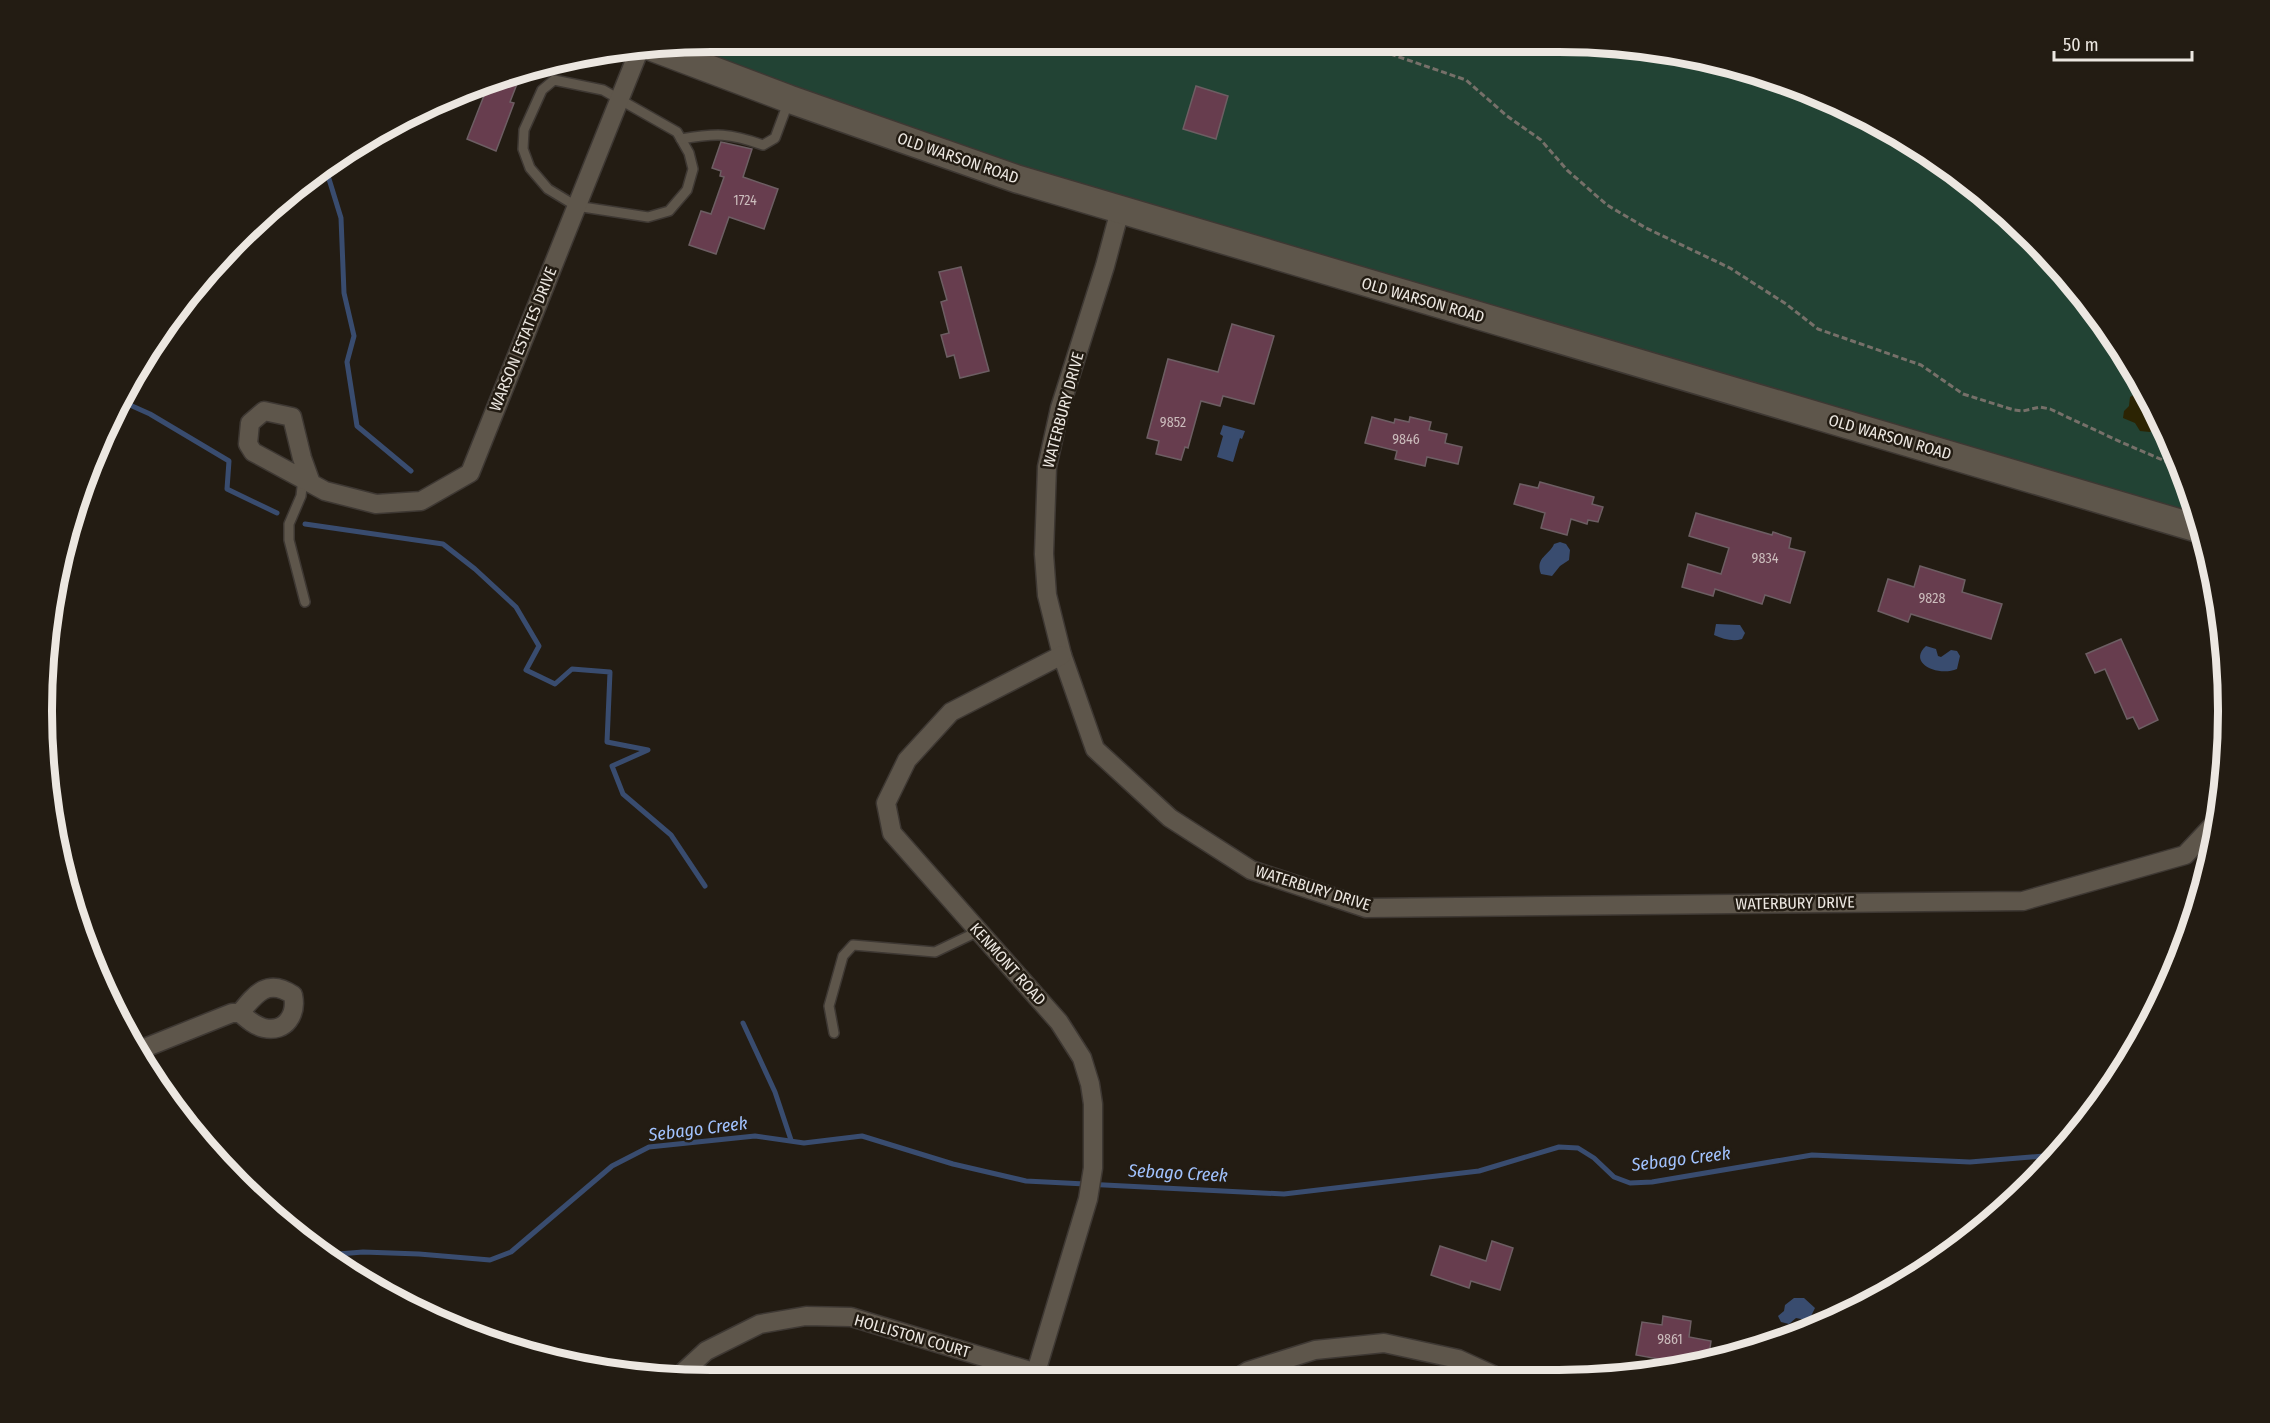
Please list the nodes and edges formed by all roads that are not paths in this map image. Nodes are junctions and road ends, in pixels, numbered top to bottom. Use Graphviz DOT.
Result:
graph roads {
  1 [pos="670,54"];
  2 [pos="636,57"];
  3 [pos="619,98"];
  4 [pos="789,99"];
  5 [pos="681,139"];
  6 [pos="576,206"];
  7 [pos="1120,210"];
  8 [pos="307,480"];
  9 [pos="2191,526"];
  10 [pos="305,602"];
  11 [pos="1062,655"];
  12 [pos="2206,832"];
  13 [pos="978,931"];
  14 [pos="240,1012"];
  15 [pos="834,1032"];
  16 [pos="145,1048"];
  17 [pos="686,1369"];
  18 [pos="1030,1370"];
  19 [pos="1044,1370"];
  20 [pos="1251,1370"];
  21 [pos="1482,1370"];
  1 -- 4 [label="street, OLD WARSON ROAD"];
  2 -- 3 [label="street, WARSON ESTATES DRIVE"];
  3 -- 5 [label="lane"];
  3 -- 6 [label="street, WARSON ESTATES DRIVE"];
  3 -- 6 [label="lane"];
  4 -- 5 [label="lane"];
  4 -- 7 [label="street, OLD WARSON ROAD"];
  5 -- 6 [label="lane"];
  6 -- 8 [label="street, WARSON ESTATES DRIVE"];
  7 -- 9 [label="street, OLD WARSON ROAD"];
  7 -- 11 [label="street, WATERBURY DRIVE"];
  8 -- 10 [label="lane"];
  11 -- 12 [label="street, WATERBURY DRIVE"];
  11 -- 13 [label="street, KENMONT ROAD"];
  13 -- 15 [label="lane"];
  13 -- 19 [label="street, KENMONT ROAD"];
  14 -- 16 [label="street"];
  17 -- 18 [label="street, HOLLISTON COURT"];
  20 -- 21 [label="street"];
}
